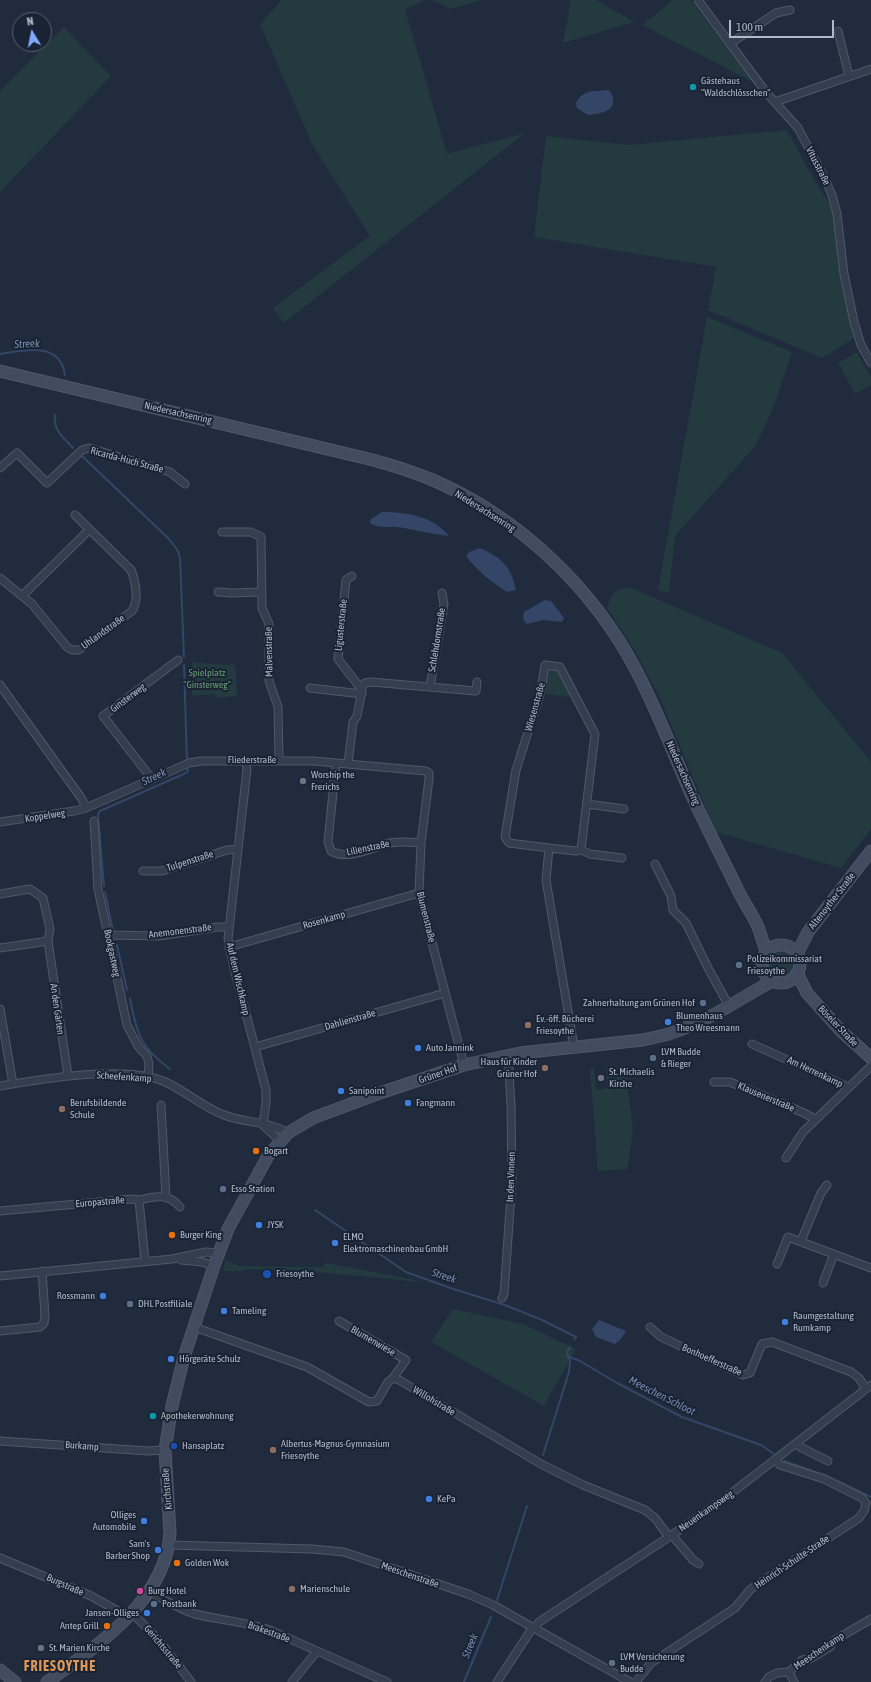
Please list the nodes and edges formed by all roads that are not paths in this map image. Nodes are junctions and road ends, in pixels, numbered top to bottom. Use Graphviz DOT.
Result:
graph roads {
  1 [pos="698,0"];
  2 [pos="790,10"];
  3 [pos="838,31"];
  4 [pos="731,43"];
  5 [pos="871,70"];
  6 [pos="849,76"];
  7 [pos="775,102"];
  8 [pos="871,363"];
  9 [pos="0,371"];
  10 [pos="0,468"];
  11 [pos="185,484"];
  12 [pos="75,515"];
  13 [pos="89,530"];
  14 [pos="222,532"];
  15 [pos="352,576"];
  16 [pos="0,578"];
  17 [pos="218,592"];
  18 [pos="262,592"];
  19 [pos="442,593"];
  20 [pos="22,596"];
  21 [pos="178,660"];
  22 [pos="478,682"];
  23 [pos="0,685"];
  24 [pos="430,687"];
  25 [pos="310,688"];
  26 [pos="361,690"];
  27 [pos="246,760"];
  28 [pos="279,760"];
  29 [pos="336,763"];
  30 [pos="348,764"];
  31 [pos="422,770"];
  32 [pos="152,779"];
  33 [pos="587,804"];
  34 [pos="88,807"];
  35 [pos="624,809"];
  36 [pos="94,821"];
  37 [pos="0,822"];
  38 [pos="422,843"];
  39 [pos="549,848"];
  40 [pos="238,849"];
  41 [pos="581,850"];
  42 [pos="871,851"];
  43 [pos="622,858"];
  44 [pos="655,864"];
  45 [pos="143,871"];
  46 [pos="419,893"];
  47 [pos="0,894"];
  48 [pos="229,927"];
  49 [pos="108,935"];
  50 [pos="48,941"];
  51 [pos="229,947"];
  52 [pos="0,948"];
  53 [pos="772,949"];
  54 [pos="792,950"];
  55 [pos="764,972"];
  56 [pos="797,973"];
  57 [pos="772,981"];
  58 [pos="788,982"];
  59 [pos="445,993"];
  60 [pos="807,993"];
  61 [pos="745,996"];
  62 [pos="729,1006"];
  63 [pos="0,1009"];
  64 [pos="752,1044"];
  65 [pos="255,1047"];
  66 [pos="574,1047"];
  67 [pos="508,1055"];
  68 [pos="871,1058"];
  69 [pos="464,1065"];
  70 [pos="871,1066"];
  71 [pos="68,1076"];
  72 [pos="148,1077"];
  73 [pos="714,1082"];
  74 [pos="12,1084"];
  75 [pos="0,1086"];
  76 [pos="848,1088"];
  77 [pos="161,1105"];
  78 [pos="815,1119"];
  79 [pos="263,1125"];
  80 [pos="284,1137"];
  81 [pos="786,1158"];
  82 [pos="827,1185"];
  83 [pos="166,1197"];
  84 [pos="139,1200"];
  85 [pos="180,1207"];
  86 [pos="0,1211"];
  87 [pos="801,1241"];
  88 [pos="218,1253"];
  89 [pos="834,1254"];
  90 [pos="172,1259"];
  91 [pos="145,1261"];
  92 [pos="777,1264"];
  93 [pos="214,1266"];
  94 [pos="871,1268"];
  95 [pos="42,1271"];
  96 [pos="0,1276"];
  97 [pos="823,1283"];
  98 [pos="502,1298"];
  99 [pos="339,1322"];
  100 [pos="650,1327"];
  101 [pos="194,1328"];
  102 [pos="0,1331"];
  103 [pos="393,1378"];
  104 [pos="869,1387"];
  105 [pos="0,1441"];
  106 [pos="797,1443"];
  107 [pos="165,1450"];
  108 [pos="776,1460"];
  109 [pos="828,1461"];
  110 [pos="670,1536"];
  111 [pos="169,1545"];
  112 [pos="0,1558"];
  113 [pos="699,1564"];
  114 [pos="148,1591"];
  115 [pos="130,1616"];
  116 [pos="871,1619"];
  117 [pos="534,1627"];
  118 [pos="317,1650"];
  119 [pos="0,1670"];
  120 [pos="789,1672"];
  121 [pos="10,1680"];
  122 [pos="47,1682"];
  123 [pos="191,1682"];
  124 [pos="292,1682"];
  125 [pos="387,1682"];
  126 [pos="496,1682"];
  127 [pos="630,1682"];
  128 [pos="636,1682"];
  129 [pos="765,1682"];
  130 [pos="794,1682"];
  1 -- 4 [label="street, Vitusstraße"];
  2 -- 4 [label="street"];
  3 -- 6 [label="street"];
  4 -- 7 [label="street, Vitusstraße"];
  5 -- 6 [label="street"];
  6 -- 7 [label="street"];
  7 -- 8 [label="street, Vitusstraße"];
  9 -- 53 [label="main road, Niedersachsenring"];
  10 -- 11 [label="street, Ricarda-Huch Straße"];
  12 -- 13 [label="street, Uhlandstraße"];
  13 -- 20 [label="street"];
  13 -- 20 [label="street, Uhlandstraße"];
  14 -- 18 [label="street, Malvenstraße"];
  15 -- 26 [label="street, Ligusterstraße"];
  16 -- 20 [label="street, Uhlandstraße"];
  17 -- 18 [label="street"];
  18 -- 28 [label="street, Malvenstraße"];
  19 -- 24 [label="street, Schlehdornstraße"];
  21 -- 32 [label="street, Ginsterweg"];
  22 -- 24 [label="street, Schlehdornstraße"];
  23 -- 34 [label="street"];
  24 -- 26 [label="street, Schlehdornstraße"];
  25 -- 26 [label="street"];
  26 -- 30 [label="street"];
  27 -- 28 [label="street, Fliederstraße"];
  27 -- 32 [label="street, Fliederstraße"];
  27 -- 40 [label="street, Auf dem Wischkamp"];
  28 -- 29 [label="street, Fliederstraße"];
  29 -- 30 [label="street, Fliederstraße"];
  29 -- 38 [label="street, Lilienstraße"];
  30 -- 31 [label="street, Fliederstraße"];
  31 -- 38 [label="street, Blumenstraße"];
  32 -- 34 [label="street, Fliederstraße"];
  33 -- 35 [label="street"];
  33 -- 39 [label="street, Wiesenstraße"];
  33 -- 41 [label="street, Wiesenstraße"];
  34 -- 37 [label="street, Koppelweg"];
  36 -- 49 [label="street, Bookgastweg"];
  38 -- 46 [label="street, Blumenstraße"];
  39 -- 41 [label="street, Wiesenstraße"];
  39 -- 66 [label="street"];
  40 -- 45 [label="street, Tulpenstraße"];
  40 -- 48 [label="street, Auf dem Wischkamp"];
  41 -- 43 [label="street, Wiesenstraße"];
  42 -- 54 [label="main road, Altenoyther Straße"];
  44 -- 62 [label="street"];
  46 -- 51 [label="street, Rosenkamp"];
  46 -- 59 [label="street, Blumenstraße"];
  47 -- 50 [label="street, An den Gärten"];
  48 -- 49 [label="street, Anemonenstraße"];
  48 -- 51 [label="street, Auf dem Wischkamp"];
  49 -- 72 [label="street, Bookgastweg"];
  50 -- 52 [label="street"];
  50 -- 71 [label="street, An den Gärten"];
  51 -- 65 [label="street, Auf dem Wischkamp"];
  53 -- 54 [label="main road"];
  53 -- 55 [label="main road"];
  54 -- 56 [label="main road"];
  55 -- 57 [label="main road"];
  55 -- 61 [label="main road, Grüner Hof"];
  56 -- 58 [label="main road"];
  56 -- 60 [label="main road, Böseler Straße"];
  57 -- 58 [label="main road"];
  57 -- 61 [label="main road, Grüner Hof"];
  58 -- 60 [label="main road, Böseler Straße"];
  59 -- 65 [label="street, Dahlienstraße"];
  59 -- 69 [label="street, Blumenstraße"];
  60 -- 68 [label="main road, Böseler Straße"];
  61 -- 62 [label="main road, Grüner Hof"];
  62 -- 66 [label="main road, Grüner Hof"];
  63 -- 74 [label="street"];
  64 -- 76 [label="street, Am Herrenkamp"];
  65 -- 79 [label="street, Auf dem Wischkamp"];
  66 -- 67 [label="main road, Grüner Hof"];
  67 -- 69 [label="main road, Grüner Hof"];
  67 -- 98 [label="street, In den Vinnen"];
  69 -- 80 [label="main road, Grüner Hof"];
  70 -- 76 [label="street, Am Herrenkamp"];
  71 -- 72 [label="street, Scheefenkamp"];
  71 -- 74 [label="street, Scheefenkamp"];
  72 -- 79 [label="street, Scheefenkamp"];
  73 -- 78 [label="street, Klausenerstraße"];
  74 -- 75 [label="street, Scheefenkamp"];
  76 -- 78 [label="street"];
  77 -- 83 [label="street"];
  78 -- 81 [label="street"];
  79 -- 80 [label="street"];
  79 -- 80 [label="street, Scheefenkamp"];
  80 -- 88 [label="main road, Grüner Hof"];
  82 -- 87 [label="street"];
  83 -- 84 [label="street"];
  83 -- 85 [label="street"];
  84 -- 86 [label="street, Europastraße"];
  84 -- 91 [label="street, Europastraße"];
  87 -- 89 [label="street"];
  87 -- 92 [label="street"];
  88 -- 90 [label="street"];
  88 -- 93 [label="main road, Kirchstraße"];
  89 -- 94 [label="street"];
  89 -- 97 [label="street"];
  90 -- 91 [label="street"];
  90 -- 93 [label="street"];
  91 -- 95 [label="street"];
  93 -- 101 [label="main road, Kirchstraße"];
  95 -- 96 [label="street"];
  95 -- 102 [label="street"];
  99 -- 103 [label="street, Blumenwiese"];
  100 -- 104 [label="street, Bonhoefferstraße"];
  101 -- 103 [label="street"];
  101 -- 107 [label="main road, Kirchstraße"];
  103 -- 110 [label="street, Willohstraße"];
  104 -- 106 [label="street, Neuenkampsweg"];
  105 -- 107 [label="street, Burkamp"];
  106 -- 108 [label="street, Neuenkampsweg"];
  106 -- 109 [label="street"];
  107 -- 111 [label="main road, Kirchstraße"];
  108 -- 110 [label="street, Neuenkampsweg"];
  108 -- 128 [label="street, Heinrich-Schulte-Straße"];
  110 -- 113 [label="street, Willohstraße"];
  110 -- 117 [label="street, Neuenkampsweg"];
  111 -- 114 [label="main road, Kirchstraße"];
  111 -- 117 [label="street, Meeschenstraße"];
  112 -- 115 [label="street, Burgstraße"];
  114 -- 115 [label="main road, Kirchstraße"];
  114 -- 118 [label="street, Brakestraße"];
  115 -- 122 [label="main road, Kirchstraße"];
  115 -- 123 [label="street, Gerichtsstraße"];
  116 -- 120 [label="street, Meeschenkamp"];
  117 -- 126 [label="street, Neuenkampsweg"];
  117 -- 127 [label="street, Meeschenstraße"];
  118 -- 124 [label="street"];
  118 -- 125 [label="street, Brakestraße"];
  119 -- 121 [label="main road"];
  120 -- 129 [label="street, Meeschenkamp"];
  120 -- 130 [label="street, Meeschenkamp"];
}
